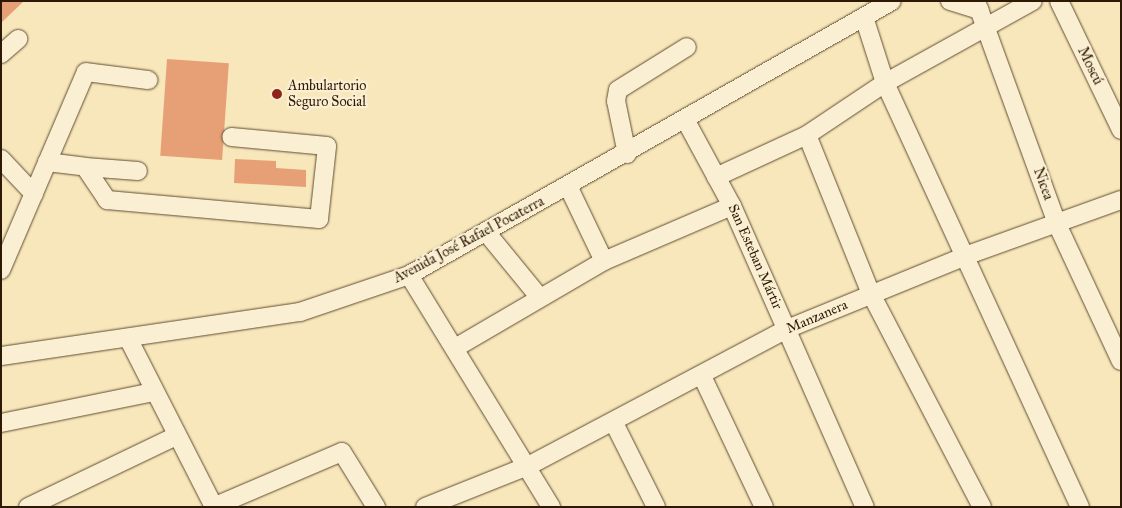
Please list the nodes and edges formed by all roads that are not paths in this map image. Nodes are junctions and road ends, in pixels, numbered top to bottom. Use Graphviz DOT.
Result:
graph roads {
  1 [pos="892,1"];
  2 [pos="950,1"];
  3 [pos="1033,1"];
  4 [pos="1059,1"];
  5 [pos="978,5"];
  6 [pos="864,17"];
  7 [pos="988,30"];
  8 [pos="18,39"];
  9 [pos="687,46"];
  10 [pos="1,54"];
  11 [pos="148,80"];
  12 [pos="885,82"];
  13 [pos="686,121"];
  14 [pos="1121,130"];
  15 [pos="808,135"];
  16 [pos="231,137"];
  17 [pos="627,154"];
  18 [pos="1,159"];
  19 [pos="47,162"];
  20 [pos="85,167"];
  21 [pos="138,172"];
  22 [pos="716,177"];
  23 [pos="568,186"];
  24 [pos="34,194"];
  25 [pos="1121,200"];
  26 [pos="732,206"];
  27 [pos="1057,224"];
  28 [pos="486,232"];
  29 [pos="968,255"];
  30 [pos="604,261"];
  31 [pos="1,270"];
  32 [pos="408,275"];
  33 [pos="871,294"];
  34 [pos="540,298"];
  35 [pos="788,330"];
  36 [pos="128,338"];
  37 [pos="455,348"];
  38 [pos="1,356"];
  39 [pos="1121,362"];
  40 [pos="702,376"];
  41 [pos="154,392"];
  42 [pos="1,423"];
  43 [pos="614,423"];
  44 [pos="176,436"];
  45 [pos="528,466"];
  46 [pos="28,507"];
  47 [pos="213,507"];
  48 [pos="376,507"];
  49 [pos="425,507"];
  50 [pos="551,507"];
  51 [pos="656,507"];
  52 [pos="764,507"];
  53 [pos="865,507"];
  54 [pos="982,507"];
  55 [pos="1080,507"];
  1 -- 6 [label="street, Avenida José Rafael Pocaterra"];
  2 -- 5 [label="street"];
  3 -- 7 [label="street"];
  4 -- 14 [label="street, Moscú"];
  5 -- 7 [label="street, Nicea"];
  6 -- 12 [label="street"];
  6 -- 13 [label="street, Avenida José Rafael Pocaterra"];
  7 -- 12 [label="street"];
  7 -- 27 [label="street, Nicea"];
  8 -- 10 [label="street"];
  9 -- 17 [label="street"];
  11 -- 19 [label="street"];
  12 -- 15 [label="street"];
  12 -- 29 [label="street"];
  13 -- 17 [label="street, Avenida José Rafael Pocaterra"];
  13 -- 22 [label="street, San Esteban Mártir"];
  15 -- 22 [label="street"];
  15 -- 33 [label="street"];
  16 -- 20 [label="street"];
  17 -- 23 [label="street, Avenida José Rafael Pocaterra"];
  18 -- 24 [label="street"];
  19 -- 20 [label="street"];
  19 -- 24 [label="street"];
  20 -- 21 [label="street"];
  22 -- 26 [label="street, San Esteban Mártir"];
  23 -- 28 [label="street, Avenida José Rafael Pocaterra"];
  23 -- 30 [label="street"];
  24 -- 31 [label="street"];
  25 -- 27 [label="street, Manzanera"];
  26 -- 30 [label="street"];
  26 -- 35 [label="street, San Esteban Mártir"];
  27 -- 29 [label="street, Manzanera"];
  27 -- 39 [label="street, Nicea"];
  28 -- 32 [label="street, Avenida José Rafael Pocaterra"];
  28 -- 34 [label="street"];
  29 -- 33 [label="street, Manzanera"];
  29 -- 55 [label="street"];
  30 -- 34 [label="street"];
  32 -- 36 [label="street, Avenida José Rafael Pocaterra"];
  32 -- 37 [label="street"];
  33 -- 35 [label="street, Manzanera"];
  33 -- 54 [label="street"];
  34 -- 37 [label="street"];
  35 -- 40 [label="street, Manzanera"];
  35 -- 53 [label="street, San Esteban Mártir"];
  36 -- 38 [label="street, Avenida José Rafael Pocaterra"];
  36 -- 41 [label="street"];
  37 -- 45 [label="street"];
  40 -- 43 [label="street, Manzanera"];
  40 -- 52 [label="street"];
  41 -- 42 [label="street"];
  41 -- 44 [label="street"];
  43 -- 45 [label="street, Manzanera"];
  43 -- 51 [label="street"];
  44 -- 46 [label="street"];
  44 -- 47 [label="street"];
  45 -- 49 [label="street, Manzanera"];
  45 -- 50 [label="street"];
  47 -- 48 [label="street"];
}
